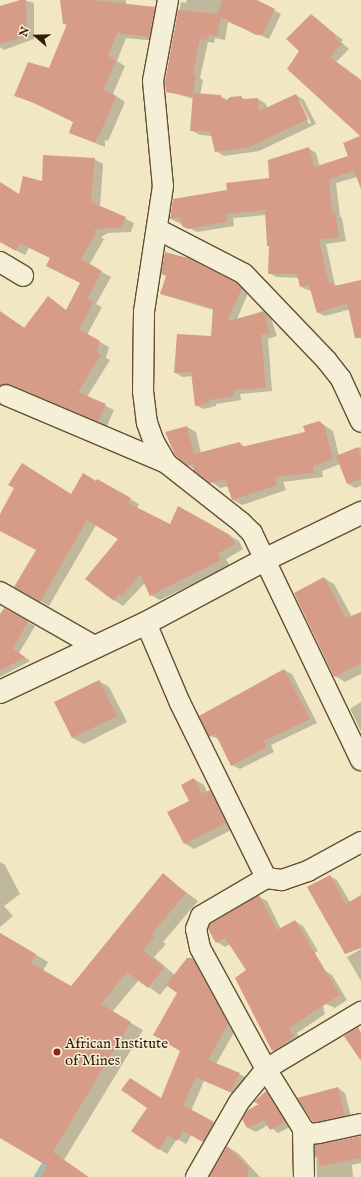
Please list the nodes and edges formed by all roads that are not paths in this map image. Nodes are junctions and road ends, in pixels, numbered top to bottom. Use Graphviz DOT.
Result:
graph roads {
  1 [pos="168,0"];
  2 [pos="157,229"];
  3 [pos="0,262"];
  4 [pos="23,276"];
  5 [pos="6,395"];
  6 [pos="361,422"];
  7 [pos="166,463"];
  8 [pos="361,513"];
  9 [pos="264,560"];
  10 [pos="0,592"];
  11 [pos="146,623"];
  12 [pos="96,648"];
  13 [pos="0,692"];
  14 [pos="361,760"];
  15 [pos="361,842"];
  16 [pos="266,878"];
  17 [pos="361,1012"];
  18 [pos="266,1069"];
  19 [pos="361,1124"];
  20 [pos="303,1130"];
  21 [pos="196,1177"];
  22 [pos="304,1177"];
  1 -- 2 [label="street"];
  2 -- 6 [label="street"];
  2 -- 7 [label="street"];
  3 -- 4 [label="street"];
  5 -- 7 [label="street"];
  7 -- 9 [label="street"];
  8 -- 9 [label="street"];
  9 -- 11 [label="street"];
  9 -- 14 [label="street"];
  10 -- 12 [label="street"];
  11 -- 12 [label="street"];
  11 -- 16 [label="street"];
  12 -- 13 [label="street"];
  15 -- 16 [label="street"];
  16 -- 18 [label="street"];
  17 -- 18 [label="street"];
  18 -- 20 [label="street"];
  18 -- 21 [label="street"];
  19 -- 20 [label="street"];
  20 -- 22 [label="street"];
}
